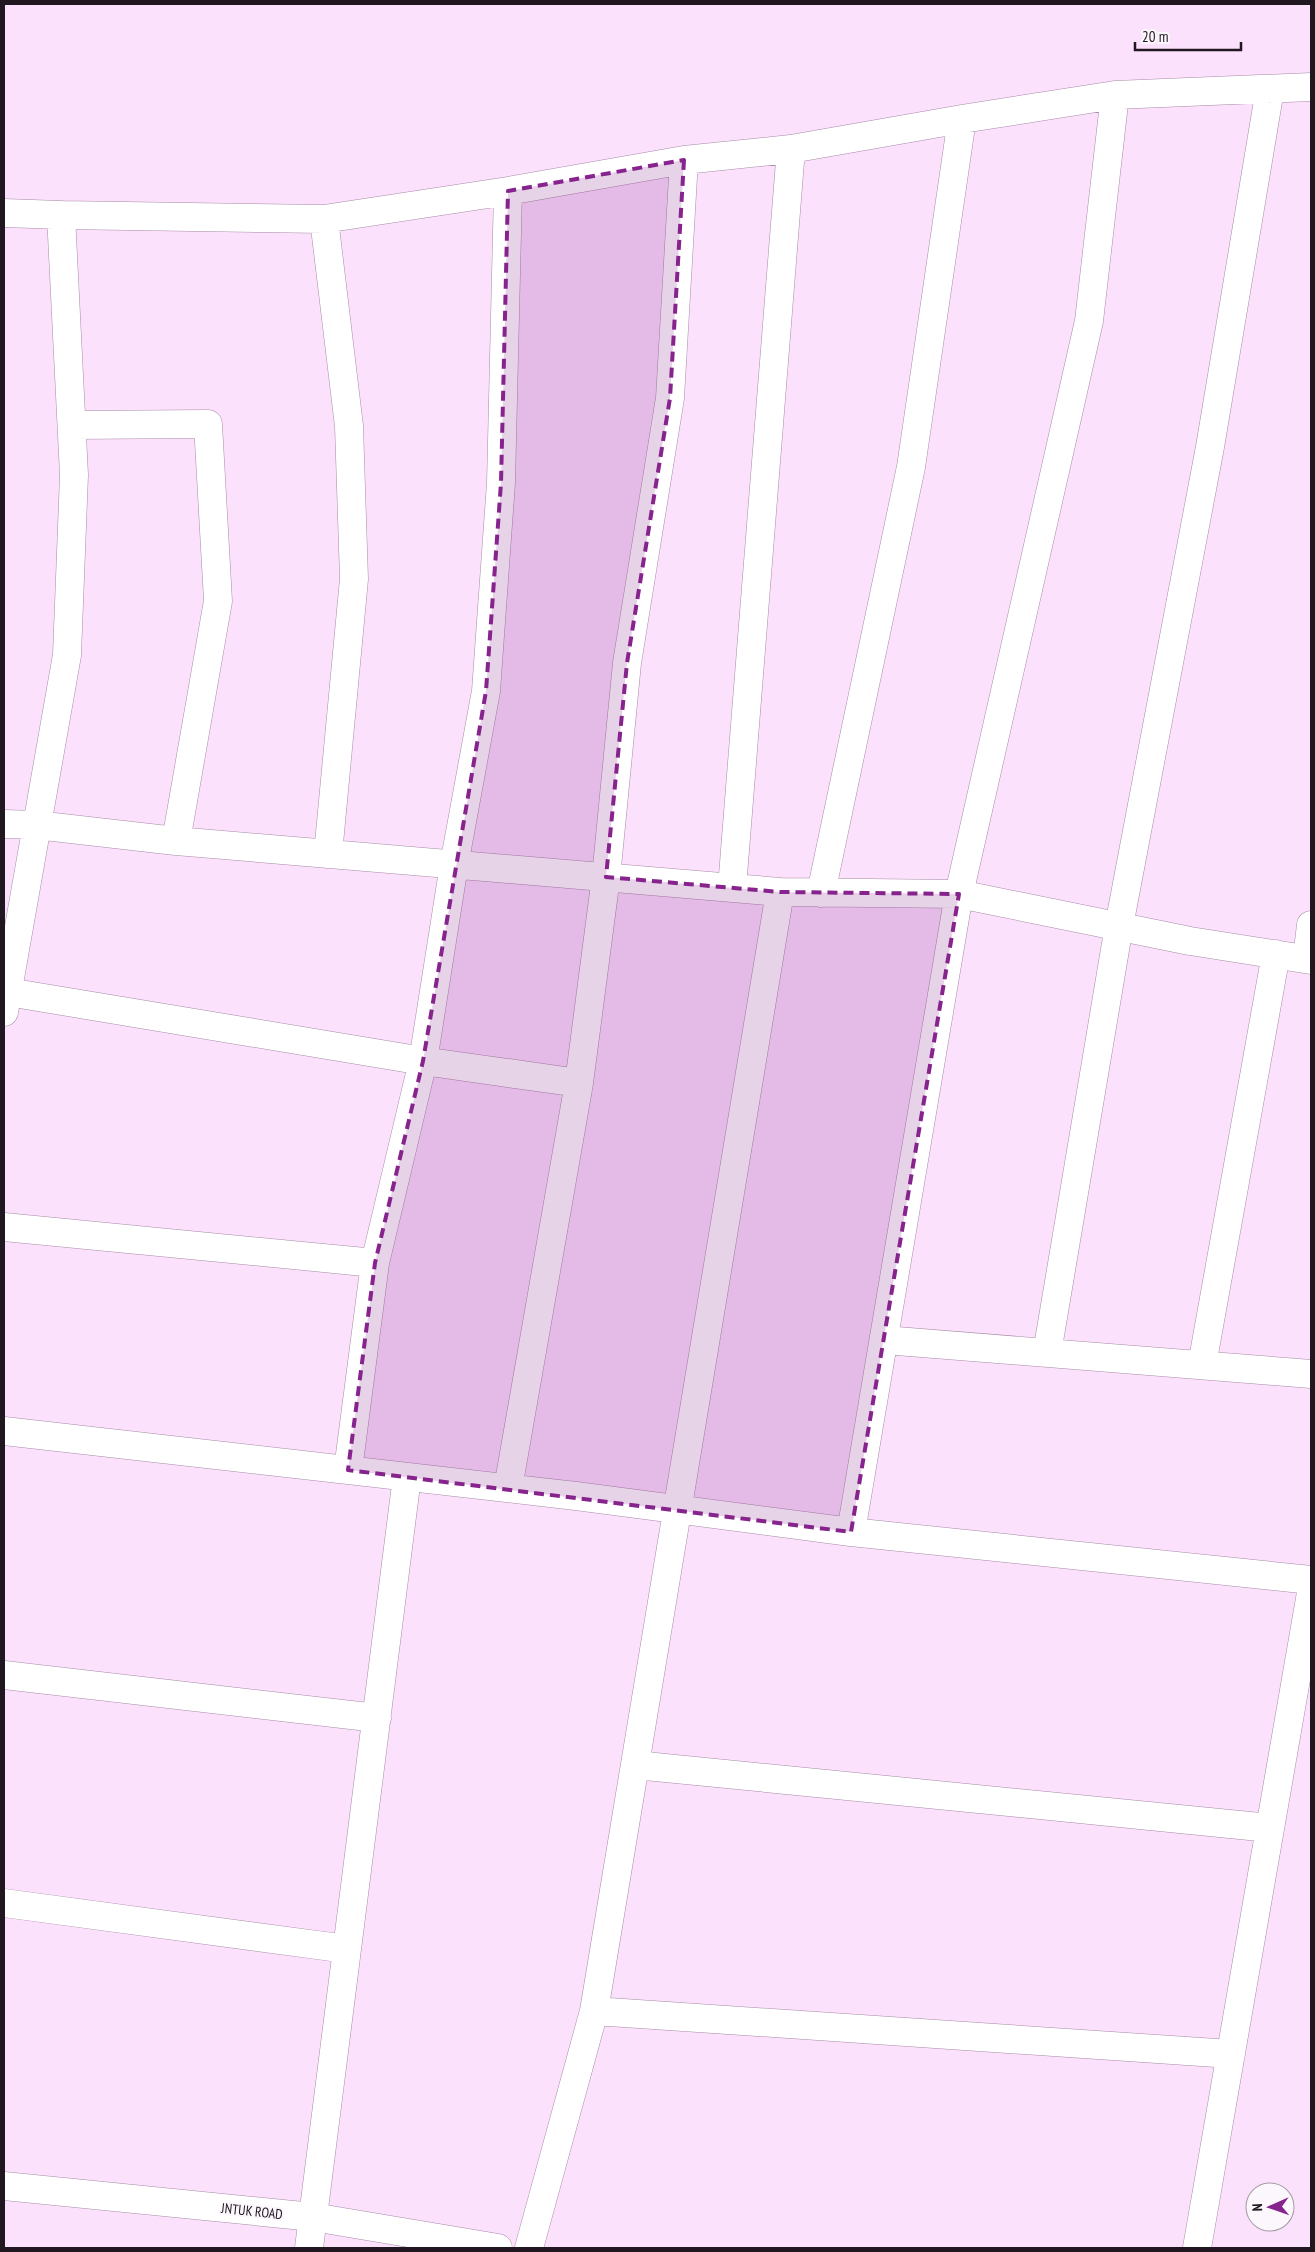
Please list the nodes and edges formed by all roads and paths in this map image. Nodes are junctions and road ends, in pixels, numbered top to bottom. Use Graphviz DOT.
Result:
graph roads {
  1 [pos="1311,87"];
  2 [pos="1270,90"];
  3 [pos="1115,95"];
  4 [pos="962,119"];
  5 [pos="791,149"];
  6 [pos="684,160"];
  7 [pos="508,191"];
  8 [pos="4,213"];
  9 [pos="61,215"];
  10 [pos="324,219"];
  11 [pos="72,425"];
  12 [pos="4,824"];
  13 [pos="36,825"];
  14 [pos="176,841"];
  15 [pos="328,854"];
  16 [pos="454,865"];
  17 [pos="606,877"];
  18 [pos="732,888"];
  19 [pos="780,892"];
  20 [pos="821,893"];
  21 [pos="959,894"];
  22 [pos="1311,925"];
  23 [pos="1119,926"];
  24 [pos="1276,954"];
  25 [pos="1309,959"];
  26 [pos="6,1002"];
  27 [pos="423,1061"];
  28 [pos="580,1083"];
  29 [pos="4,1227"];
  30 [pos="375,1263"];
  31 [pos="884,1340"];
  32 [pos="1047,1353"];
  33 [pos="1202,1365"];
  34 [pos="1311,1374"];
  35 [pos="4,1432"];
  36 [pos="348,1470"];
  37 [pos="407,1477"];
  38 [pos="508,1488"];
  39 [pos="676,1509"];
  40 [pos="852,1532"];
  41 [pos="1311,1580"];
  42 [pos="1311,1593"];
  43 [pos="4,1675"];
  44 [pos="377,1718"];
  45 [pos="634,1765"];
  46 [pos="1270,1828"];
  47 [pos="4,1903"];
  48 [pos="347,1949"];
  49 [pos="594,2011"];
  50 [pos="1231,2054"];
  51 [pos="4,2186"];
  52 [pos="313,2217"];
  53 [pos="309,2248"];
  54 [pos="498,2248"];
  55 [pos="529,2248"];
  56 [pos="1197,2248"];
  1 -- 2 [label="street"];
  2 -- 3 [label="street"];
  2 -- 23 [label="street"];
  3 -- 4 [label="street"];
  3 -- 21 [label="street"];
  4 -- 5 [label="street"];
  4 -- 20 [label="street"];
  5 -- 6 [label="street"];
  5 -- 18 [label="street"];
  6 -- 7 [label="street"];
  6 -- 17 [label="street"];
  7 -- 10 [label="street"];
  7 -- 16 [label="street"];
  8 -- 9 [label="street"];
  9 -- 10 [label="street"];
  9 -- 11 [label="street"];
  10 -- 15 [label="street"];
  11 -- 13 [label="street"];
  11 -- 14 [label="street"];
  12 -- 13 [label="street"];
  13 -- 14 [label="street"];
  13 -- 26 [label="street"];
  14 -- 15 [label="street"];
  15 -- 16 [label="street"];
  16 -- 17 [label="street"];
  16 -- 27 [label="street"];
  17 -- 18 [label="street"];
  17 -- 28 [label="street"];
  18 -- 19 [label="street"];
  19 -- 20 [label="street"];
  19 -- 39 [label="street"];
  20 -- 21 [label="street"];
  21 -- 23 [label="street"];
  21 -- 31 [label="street"];
  22 -- 25 [label="street"];
  23 -- 24 [label="street"];
  23 -- 32 [label="street"];
  24 -- 25 [label="street"];
  24 -- 33 [label="street"];
  26 -- 27 [label="street"];
  27 -- 28 [label="street"];
  27 -- 30 [label="street"];
  28 -- 38 [label="street"];
  29 -- 30 [label="street"];
  30 -- 36 [label="street"];
  31 -- 32 [label="street"];
  31 -- 40 [label="street"];
  32 -- 33 [label="street"];
  33 -- 34 [label="street"];
  35 -- 36 [label="street"];
  36 -- 37 [label="street"];
  37 -- 38 [label="street"];
  37 -- 44 [label="street"];
  38 -- 39 [label="street"];
  39 -- 40 [label="street"];
  39 -- 45 [label="street"];
  40 -- 41 [label="street"];
  42 -- 46 [label="street"];
  43 -- 44 [label="street"];
  44 -- 48 [label="street"];
  45 -- 46 [label="street"];
  45 -- 49 [label="street"];
  46 -- 50 [label="street"];
  47 -- 48 [label="street"];
  48 -- 52 [label="street"];
  49 -- 50 [label="street"];
  49 -- 55 [label="street"];
  50 -- 56 [label="street"];
  51 -- 52 [label="street, JNTUK ROAD"];
  52 -- 53 [label="street"];
  52 -- 54 [label="street, JNTUK ROAD"];
}
